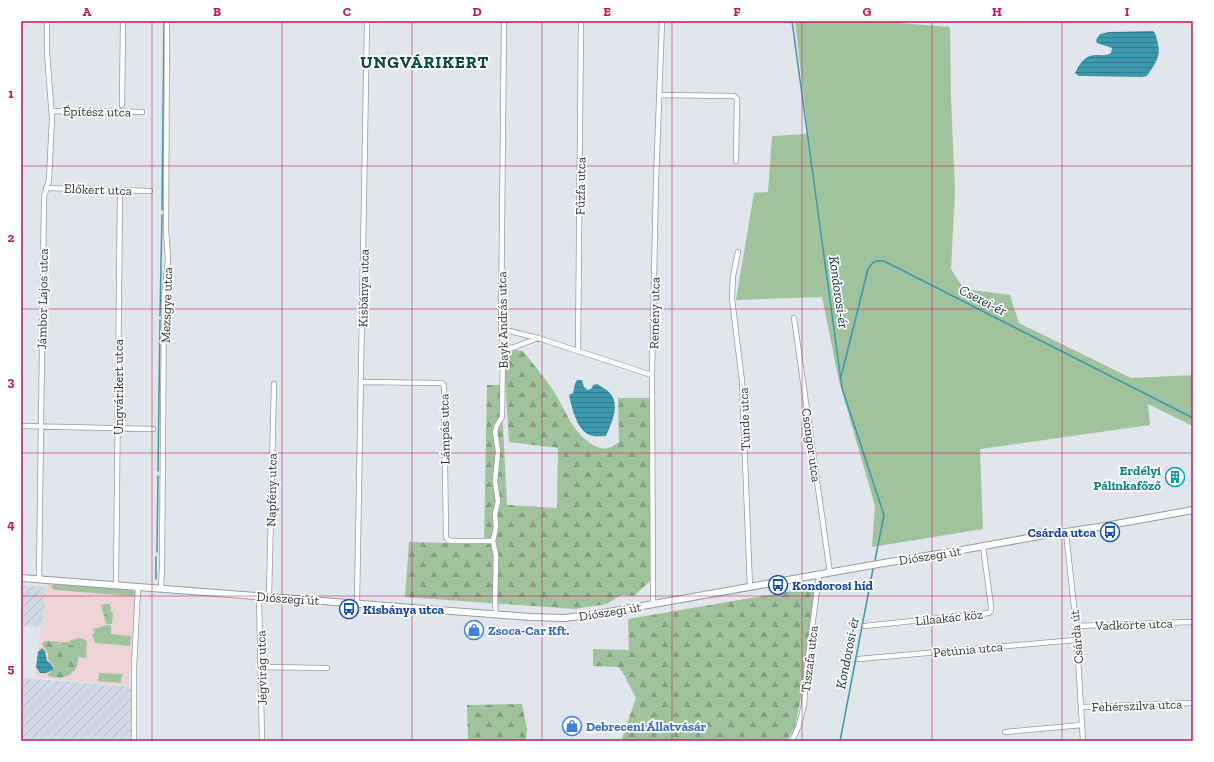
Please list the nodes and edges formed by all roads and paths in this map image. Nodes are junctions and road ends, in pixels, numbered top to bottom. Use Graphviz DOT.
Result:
graph roads {
  1 [pos="47,21"];
  2 [pos="123,21"];
  3 [pos="167,21"];
  4 [pos="367,21"];
  5 [pos="504,21"];
  6 [pos="581,21"];
  7 [pos="662,21"];
  8 [pos="659,95"];
  9 [pos="122,105"];
  10 [pos="52,111"];
  11 [pos="142,112"];
  12 [pos="736,161"];
  13 [pos="46,188"];
  14 [pos="120,190"];
  15 [pos="150,190"];
  16 [pos="738,252"];
  17 [pos="794,318"];
  18 [pos="500,329"];
  19 [pos="538,338"];
  20 [pos="503,347"];
  21 [pos="578,351"];
  22 [pos="652,375"];
  23 [pos="361,382"];
  24 [pos="274,384"];
  25 [pos="21,426"];
  26 [pos="41,426"];
  27 [pos="118,428"];
  28 [pos="153,429"];
  29 [pos="1193,510"];
  30 [pos="1066,532"];
  31 [pos="493,541"];
  32 [pos="984,546"];
  33 [pos="830,572"];
  34 [pos="819,575"];
  35 [pos="21,578"];
  36 [pos="39,579"];
  37 [pos="116,585"];
  38 [pos="138,587"];
  39 [pos="750,588"];
  40 [pos="161,589"];
  41 [pos="259,596"];
  42 [pos="269,596"];
  43 [pos="357,603"];
  44 [pos="653,604"];
  45 [pos="496,614"];
  46 [pos="1193,622"];
  47 [pos="865,626"];
  48 [pos="1076,626"];
  49 [pos="1076,640"];
  50 [pos="860,659"];
  51 [pos="261,667"];
  52 [pos="327,668"];
  53 [pos="1193,703"];
  54 [pos="1082,707"];
  55 [pos="1082,725"];
  56 [pos="1004,732"];
  57 [pos="134,741"];
  58 [pos="262,741"];
  59 [pos="792,741"];
  60 [pos="1083,741"];
  1 -- 10 [label="street, Jámbor Lajos utca"];
  2 -- 9 [label="street"];
  3 -- 40 [label="street, Mezsgye utca"];
  4 -- 23 [label="street, Kisbánya utca"];
  5 -- 18 [label="street, Bayk András utca"];
  6 -- 21 [label="street, Fűzfa utca"];
  7 -- 8 [label="street, Remény utca"];
  8 -- 12 [label="street"];
  8 -- 22 [label="street, Remény utca"];
  10 -- 11 [label="street, Építész utca"];
  10 -- 13 [label="street, Jámbor Lajos utca"];
  13 -- 14 [label="street, Előkert utca"];
  13 -- 26 [label="street, Jámbor Lajos utca"];
  14 -- 15 [label="street, Előkert utca"];
  14 -- 27 [label="street, Ungvárikert utca"];
  16 -- 39 [label="street, Tünde utca"];
  17 -- 33 [label="street, Csongor utca"];
  18 -- 19 [label="street"];
  18 -- 20 [label="street, Bayk András utca"];
  19 -- 20 [label="street"];
  19 -- 21 [label="street"];
  20 -- 31 [label="street, Bayk András utca"];
  21 -- 22 [label="street"];
  22 -- 44 [label="street, Remény utca"];
  23 -- 31 [label="street, Lámpás utca"];
  23 -- 43 [label="street, Kisbánya utca"];
  24 -- 42 [label="street, Napfény utca"];
  25 -- 26 [label="street"];
  26 -- 27 [label="street"];
  26 -- 36 [label="street, Jámbor Lajos utca"];
  27 -- 28 [label="street"];
  27 -- 37 [label="street, Ungvárikert utca"];
  29 -- 30 [label="main road, Diószegi út"];
  30 -- 32 [label="main road, Diószegi út"];
  30 -- 48 [label="street, Csárda út"];
  31 -- 45 [label="street, Bayk András utca"];
  32 -- 33 [label="main road, Diószegi út"];
  32 -- 47 [label="street, Lilaakác köz"];
  33 -- 34 [label="main road, Diószegi út"];
  34 -- 39 [label="main road, Diószegi út"];
  34 -- 59 [label="street, Tiszafa utca"];
  35 -- 36 [label="main road, Diószegi út"];
  36 -- 37 [label="main road, Diószegi út"];
  37 -- 38 [label="main road, Diószegi út"];
  38 -- 40 [label="main road, Diószegi út"];
  38 -- 57 [label="street"];
  39 -- 44 [label="main road, Diószegi út"];
  40 -- 41 [label="main road, Diószegi út"];
  41 -- 42 [label="main road, Diószegi út"];
  41 -- 51 [label="street, Jégvirág utca"];
  42 -- 43 [label="main road, Diószegi út"];
  43 -- 45 [label="main road, Diószegi út"];
  44 -- 45 [label="main road, Diószegi út"];
  46 -- 48 [label="street, Vadkörte utca"];
  48 -- 49 [label="street, Csárda út"];
  49 -- 50 [label="street, Petúnia utca"];
  49 -- 54 [label="street, Csárda út"];
  51 -- 52 [label="street"];
  51 -- 58 [label="street, Jégvirág utca"];
  53 -- 54 [label="street, Fehérszilva utca"];
  54 -- 55 [label="street, Csárda út"];
  55 -- 56 [label="street"];
  55 -- 60 [label="street, Csárda út"];
}
